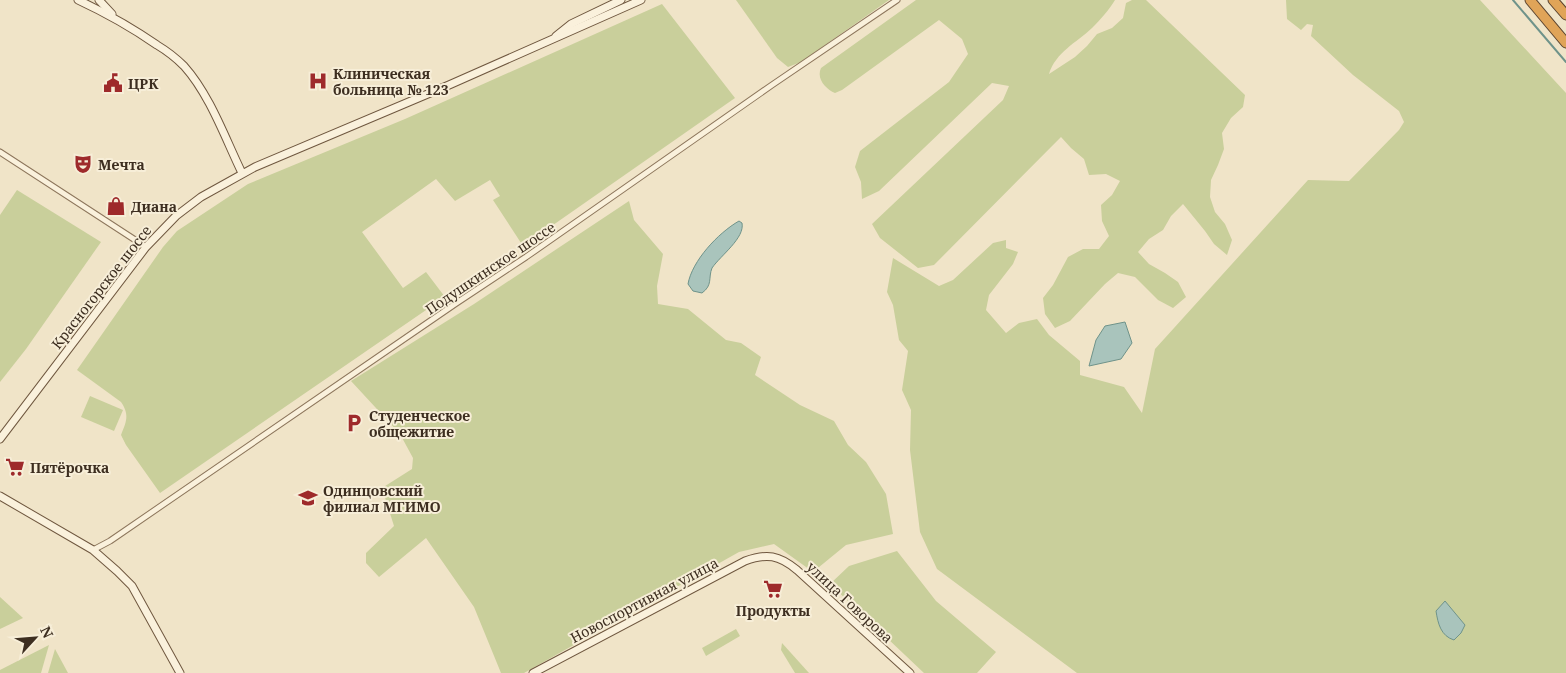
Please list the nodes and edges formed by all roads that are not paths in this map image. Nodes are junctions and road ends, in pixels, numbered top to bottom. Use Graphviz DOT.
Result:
graph roads {
  1 [pos="78,0"];
  2 [pos="99,0"];
  3 [pos="621,0"];
  4 [pos="641,0"];
  5 [pos="897,0"];
  6 [pos="1530,0"];
  7 [pos="1553,0"];
  8 [pos="1557,0"];
  9 [pos="1566,14"];
  10 [pos="118,19"];
  11 [pos="546,43"];
  12 [pos="1566,43"];
  13 [pos="0,152"];
  14 [pos="242,173"];
  15 [pos="146,247"];
  16 [pos="0,439"];
  17 [pos="0,496"];
  18 [pos="93,550"];
  19 [pos="770,556"];
  20 [pos="180,673"];
  21 [pos="533,673"];
  22 [pos="910,673"];
  1 -- 10 [label="main road"];
  2 -- 10 [label="main road"];
  3 -- 11 [label="main road"];
  4 -- 11 [label="main road"];
  5 -- 18 [label="street, Подушкинское шоссе"];
  6 -- 12 [label="highway"];
  7 -- 9 [label="highway"];
  8 -- 9 [label="main road"];
  10 -- 14 [label="main road"];
  11 -- 14 [label="main road, Красногорское шоссе"];
  13 -- 15 [label="street"];
  14 -- 15 [label="main road, Красногорское шоссе"];
  15 -- 16 [label="main road, Красногорское шоссе"];
  17 -- 18 [label="main road"];
  18 -- 20 [label="main road"];
  19 -- 21 [label="main road, Новоспортивная улица"];
  19 -- 22 [label="main road, улица Говорова"];
}
